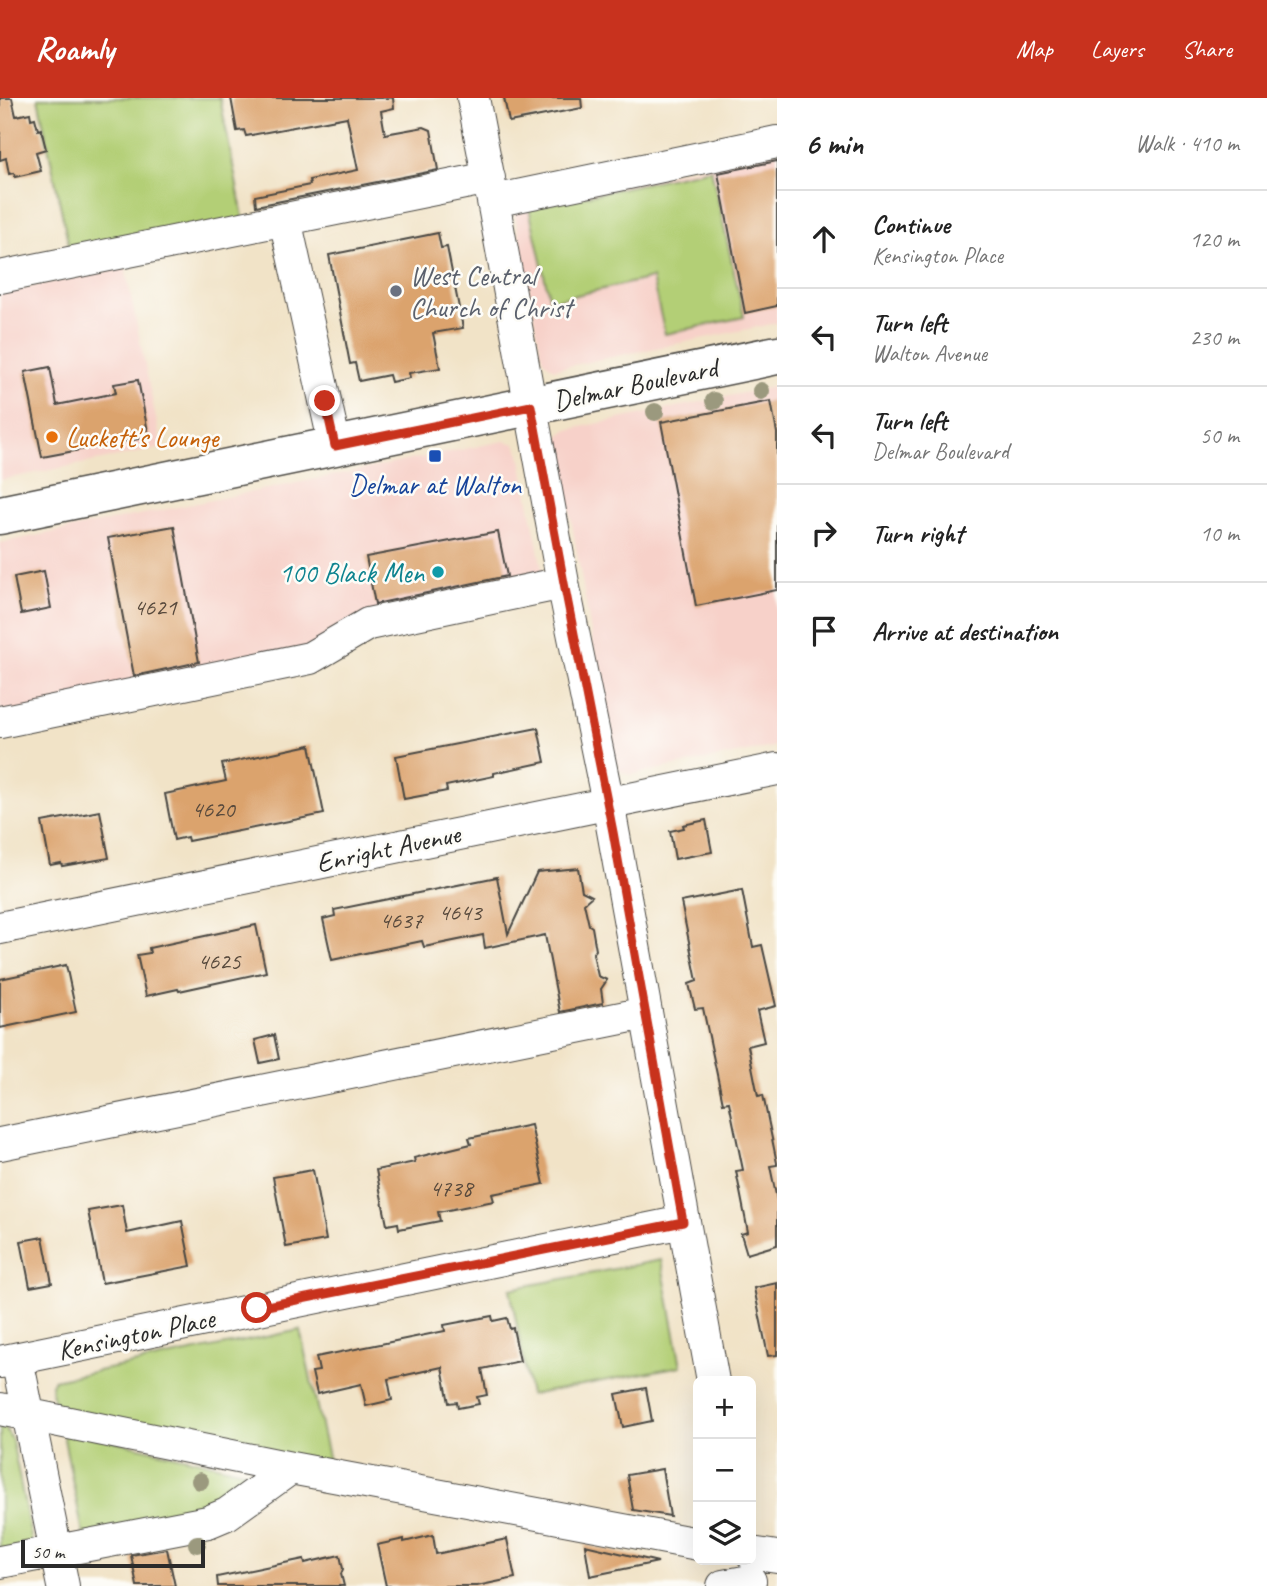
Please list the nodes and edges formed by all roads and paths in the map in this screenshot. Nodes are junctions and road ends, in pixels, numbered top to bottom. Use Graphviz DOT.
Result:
graph roads {
  1 [pos="472,98"];
  2 [pos="777,142"];
  3 [pos="491,190"];
  4 [pos="285,219"];
  5 [pos="0,277"];
  6 [pos="777,355"];
  7 [pos="531,406"];
  8 [pos="335,446"];
  9 [pos="0,515"];
  10 [pos="564,583"];
  11 [pos="0,722"];
  12 [pos="777,769"];
  13 [pos="608,803"];
  14 [pos="0,928"];
  15 [pos="646,1013"];
  16 [pos="0,1144"];
  17 [pos="683,1222"];
  18 [pos="9,1360"];
  19 [pos="712,1376"];
  20 [pos="14,1412"];
  21 [pos="291,1468"];
  22 [pos="693,1543"];
  23 [pos="55,1550"];
  24 [pos="777,1557"];
  25 [pos="0,1562"];
  26 [pos="744,1573"];
  27 [pos="63,1586"];
  1 -- 3 [label="street"];
  2 -- 3 [label="street"];
  3 -- 4 [label="street"];
  3 -- 7 [label="street"];
  4 -- 5 [label="street"];
  4 -- 8 [label="street"];
  6 -- 7 [label="main road, Delmar Boulevard"];
  7 -- 8 [label="main road, Delmar Boulevard"];
  7 -- 10 [label="street"];
  8 -- 9 [label="main road, Delmar Boulevard"];
  10 -- 11 [label="street"];
  10 -- 13 [label="street"];
  12 -- 13 [label="street, Enright Avenue"];
  13 -- 14 [label="street, Enright Avenue"];
  13 -- 15 [label="street"];
  15 -- 16 [label="street"];
  15 -- 17 [label="street"];
  17 -- 18 [label="street, Kensington Place"];
  17 -- 19 [label="street"];
  18 -- 20 [label="street"];
  20 -- 21 [label="street"];
  20 -- 23 [label="street"];
  21 -- 22 [label="street"];
  21 -- 23 [label="street"];
  23 -- 25 [label="street"];
  23 -- 27 [label="street"];
  24 -- 26 [label="street"];
}
